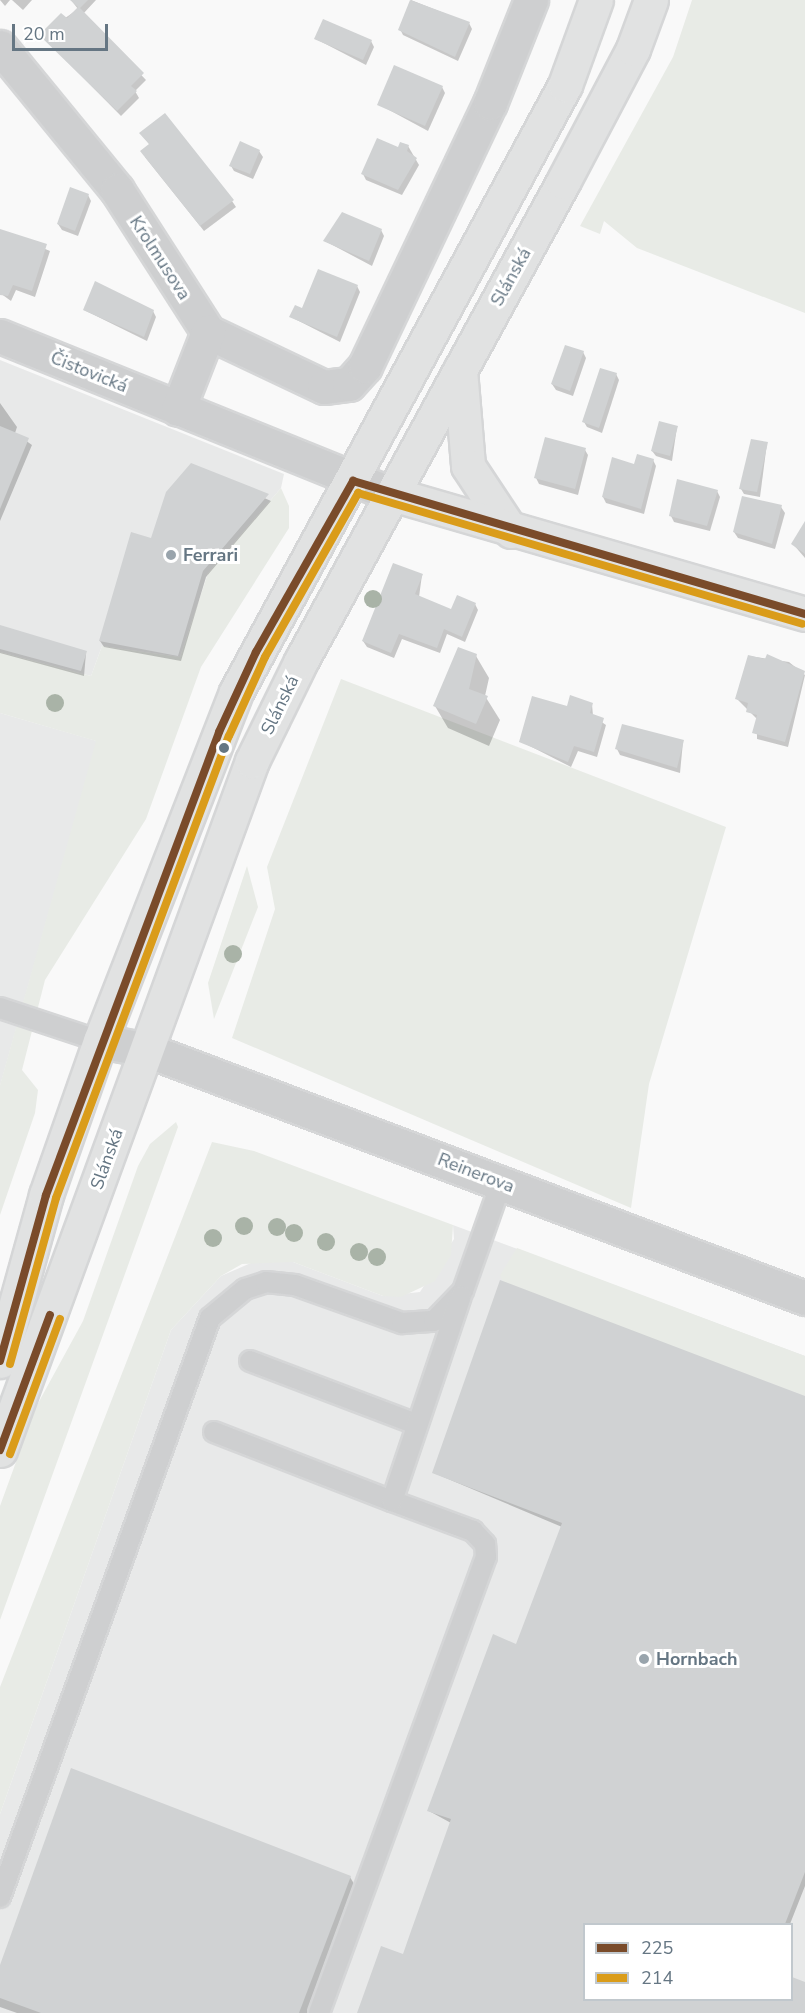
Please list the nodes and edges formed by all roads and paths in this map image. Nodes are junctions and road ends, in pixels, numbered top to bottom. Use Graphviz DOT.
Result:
graph roads {
  1 [pos="531,0"];
  2 [pos="596,0"];
  3 [pos="651,0"];
  4 [pos="0,47"];
  5 [pos="208,332"];
  6 [pos="0,336"];
  7 [pos="460,368"];
  8 [pos="178,409"];
  9 [pos="353,481"];
  10 [pos="392,494"];
  11 [pos="511,531"];
  12 [pos="805,614"];
  13 [pos="0,1008"];
  14 [pos="100,1041"];
  15 [pos="147,1050"];
  16 [pos="501,1183"];
  17 [pos="463,1291"];
  18 [pos="805,1298"];
  19 [pos="0,1361"];
  20 [pos="249,1362"];
  21 [pos="416,1424"];
  22 [pos="214,1432"];
  23 [pos="0,1450"];
  24 [pos="392,1500"];
  25 [pos="0,1897"];
  26 [pos="319,2013"];
  1 -- 5 [label="street"];
  2 -- 9 [label="main road"];
  3 -- 7 [label="main road, Slánská"];
  4 -- 5 [label="street, Krolmusova"];
  5 -- 8 [label="street"];
  6 -- 8 [label="street, Čistovická"];
  7 -- 10 [label="main road, Slánská"];
  7 -- 11 [label="main road"];
  8 -- 9 [label="street, Čistovická"];
  9 -- 10 [label="street, Čistovická"];
  9 -- 14 [label="main road"];
  10 -- 11 [label="main road"];
  10 -- 15 [label="main road, Slánská"];
  11 -- 12 [label="main road"];
  13 -- 14 [label="lane"];
  14 -- 15 [label="street, Reinerova"];
  14 -- 19 [label="main road"];
  15 -- 16 [label="street, Reinerova"];
  15 -- 23 [label="main road, Slánská"];
  16 -- 17 [label="lane"];
  16 -- 18 [label="street, Reinerova"];
  17 -- 21 [label="lane"];
  17 -- 25 [label="lane"];
  20 -- 21 [label="lane"];
  21 -- 24 [label="lane"];
  22 -- 24 [label="lane"];
  24 -- 26 [label="lane"];
}
